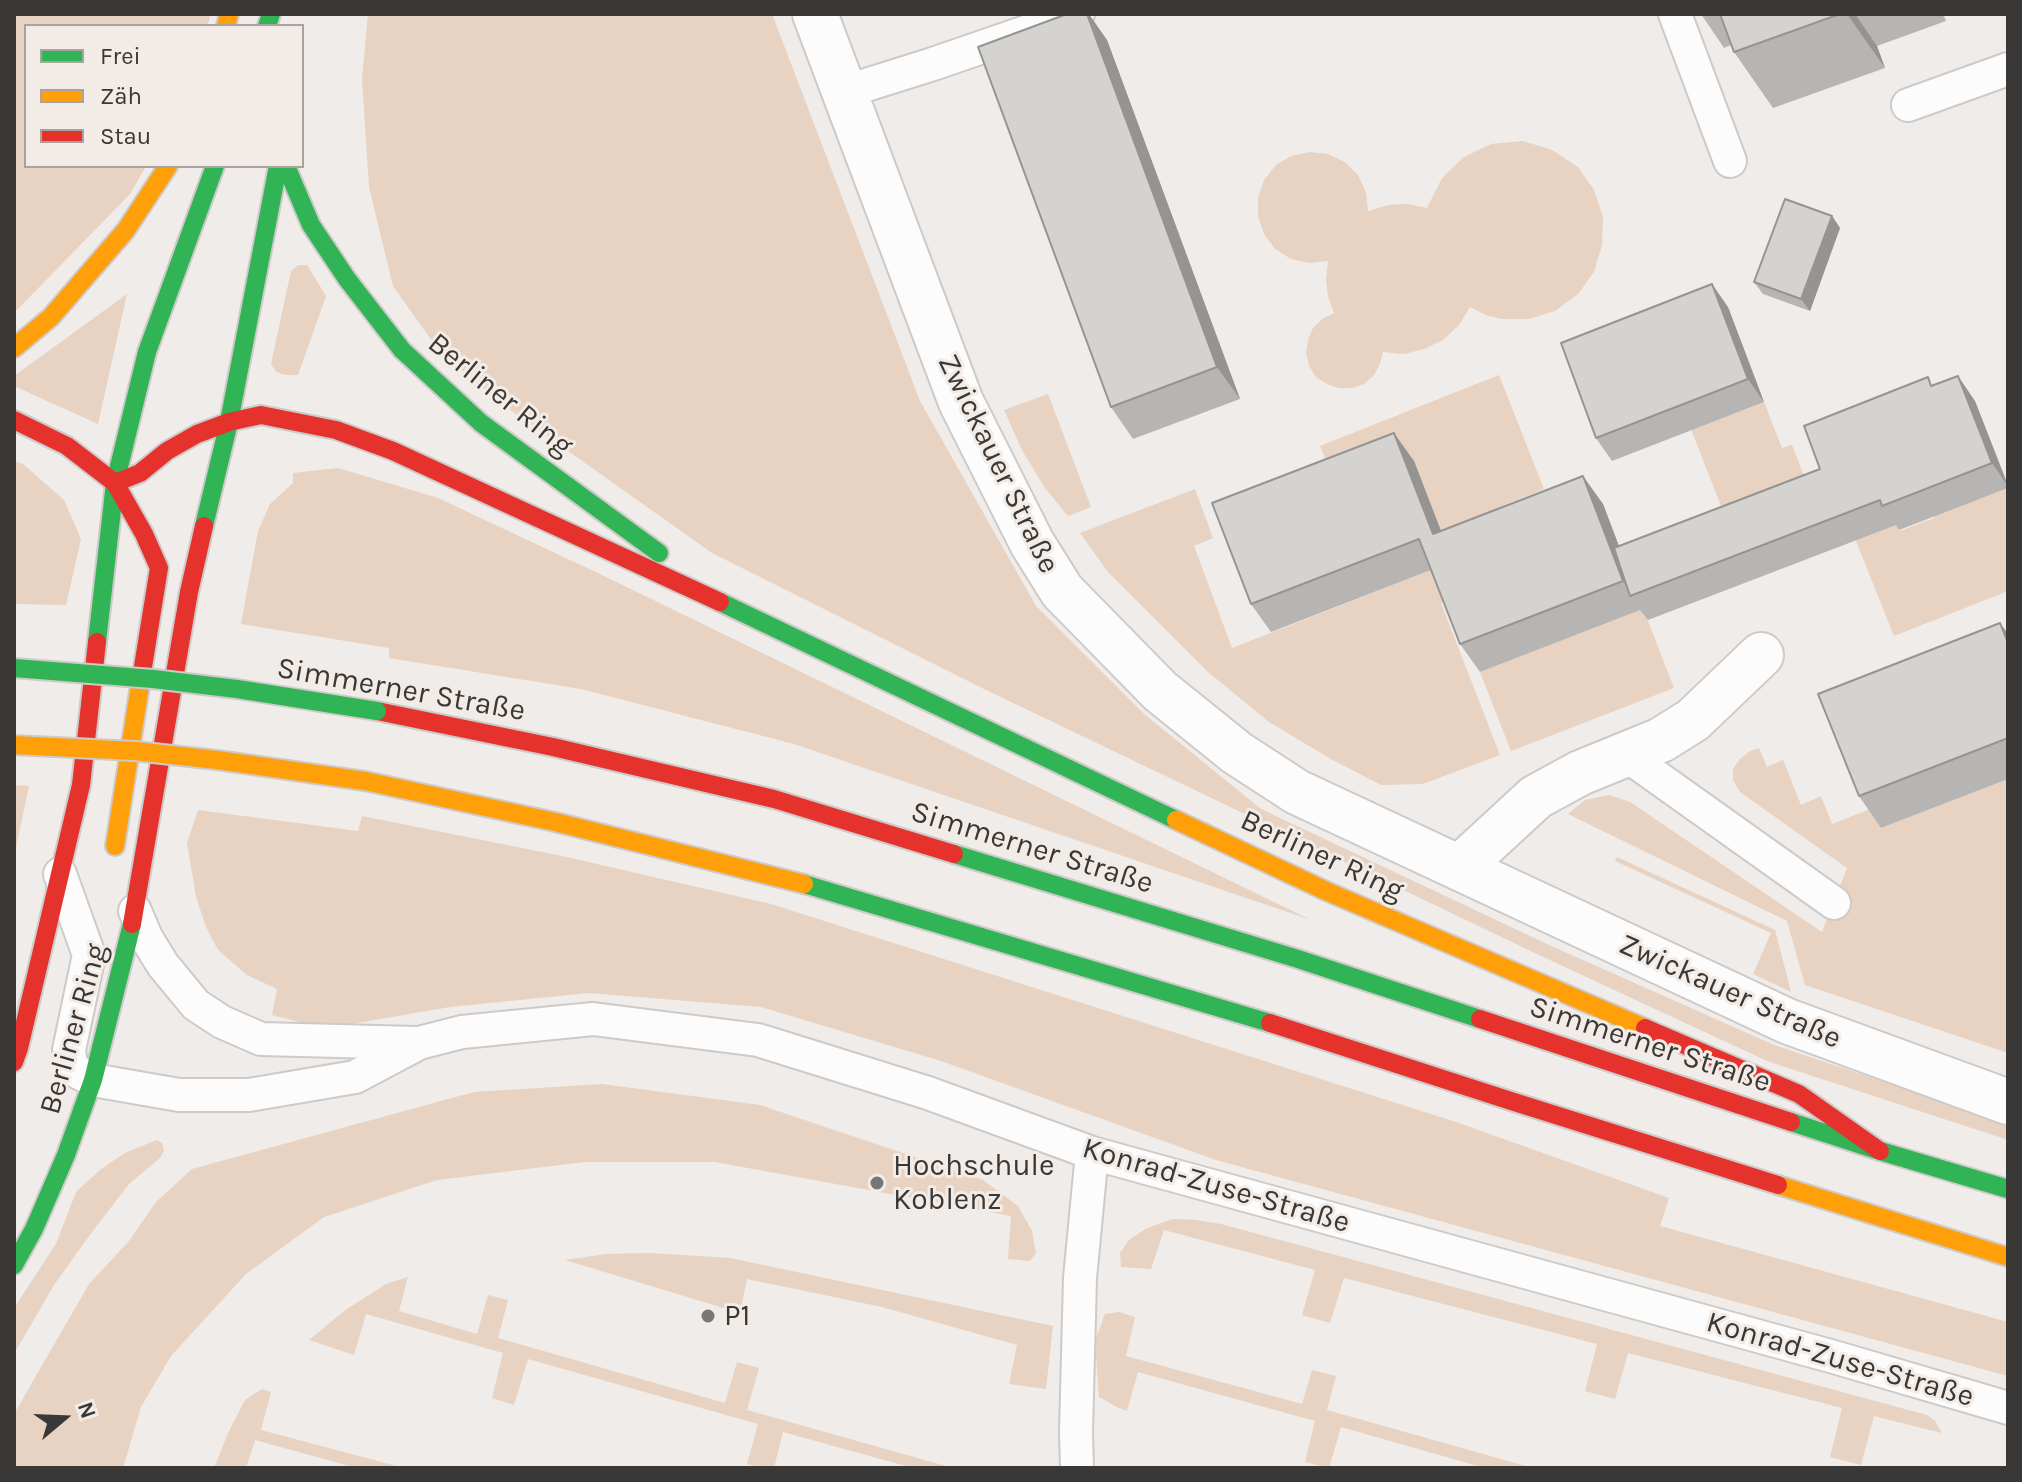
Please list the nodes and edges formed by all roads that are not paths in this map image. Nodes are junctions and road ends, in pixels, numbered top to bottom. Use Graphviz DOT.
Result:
graph roads {
  1 [pos="815,14"];
  2 [pos="1078,14"];
  3 [pos="1675,14"];
  4 [pos="2008,69"];
  5 [pos="844,92"];
  6 [pos="1908,105"];
  7 [pos="1730,161"];
  8 [pos="167,168"];
  9 [pos="214,168"];
  10 [pos="278,168"];
  11 [pos="287,168"];
  12 [pos="14,348"];
  13 [pos="14,420"];
  14 [pos="229,422"];
  15 [pos="115,483"];
  16 [pos="739,611"];
  17 [pos="1761,655"];
  18 [pos="14,668"];
  19 [pos="14,745"];
  20 [pos="1626,755"];
  21 [pos="1459,868"];
  22 [pos="60,874"];
  23 [pos="137,902"];
  24 [pos="1834,903"];
  25 [pos="20,971"];
  26 [pos="419,1043"];
  27 [pos="14,1062"];
  28 [pos="93,1080"];
  29 [pos="2008,1102"];
  30 [pos="1880,1151"];
  31 [pos="1092,1153"];
  32 [pos="2008,1189"];
  33 [pos="2008,1257"];
  34 [pos="14,1265"];
  35 [pos="2008,1408"];
  36 [pos="1077,1468"];
  1 -- 5 [label="street, Zwickauer Straße"];
  2 -- 5 [label="lane"];
  3 -- 7 [label="lane"];
  4 -- 6 [label="lane"];
  5 -- 21 [label="street, Zwickauer Straße"];
  8 -- 12 [label="street"];
  9 -- 15 [label="street, Berliner Ring"];
  10 -- 14 [label="street, Berliner Ring"];
  11 -- 16 [label="street, Berliner Ring"];
  13 -- 15 [label="street"];
  14 -- 15 [label="street, Berliner Ring"];
  14 -- 16 [label="street, Berliner Ring"];
  14 -- 23 [label="street, Berliner Ring"];
  15 -- 22 [label="street, Berliner Ring"];
  15 -- 23 [label="street"];
  16 -- 30 [label="street, Berliner Ring"];
  17 -- 20 [label="street"];
  18 -- 30 [label="street, Simmerner Straße, bridge"];
  19 -- 33 [label="street, bridge"];
  20 -- 21 [label="street"];
  20 -- 24 [label="lane"];
  21 -- 29 [label="street, Zwickauer Straße"];
  22 -- 25 [label="street, Berliner Ring"];
  22 -- 27 [label="street, Berliner Ring"];
  22 -- 28 [label="lane"];
  23 -- 26 [label="lane, Konrad-Zuse-Straße"];
  23 -- 28 [label="street, Berliner Ring"];
  26 -- 28 [label="lane, Konrad-Zuse-Straße"];
  26 -- 31 [label="lane, Konrad-Zuse-Straße"];
  28 -- 34 [label="street, Berliner Ring"];
  30 -- 32 [label="street, Simmerner Straße"];
  31 -- 35 [label="lane, Konrad-Zuse-Straße"];
  31 -- 36 [label="lane"];
}
